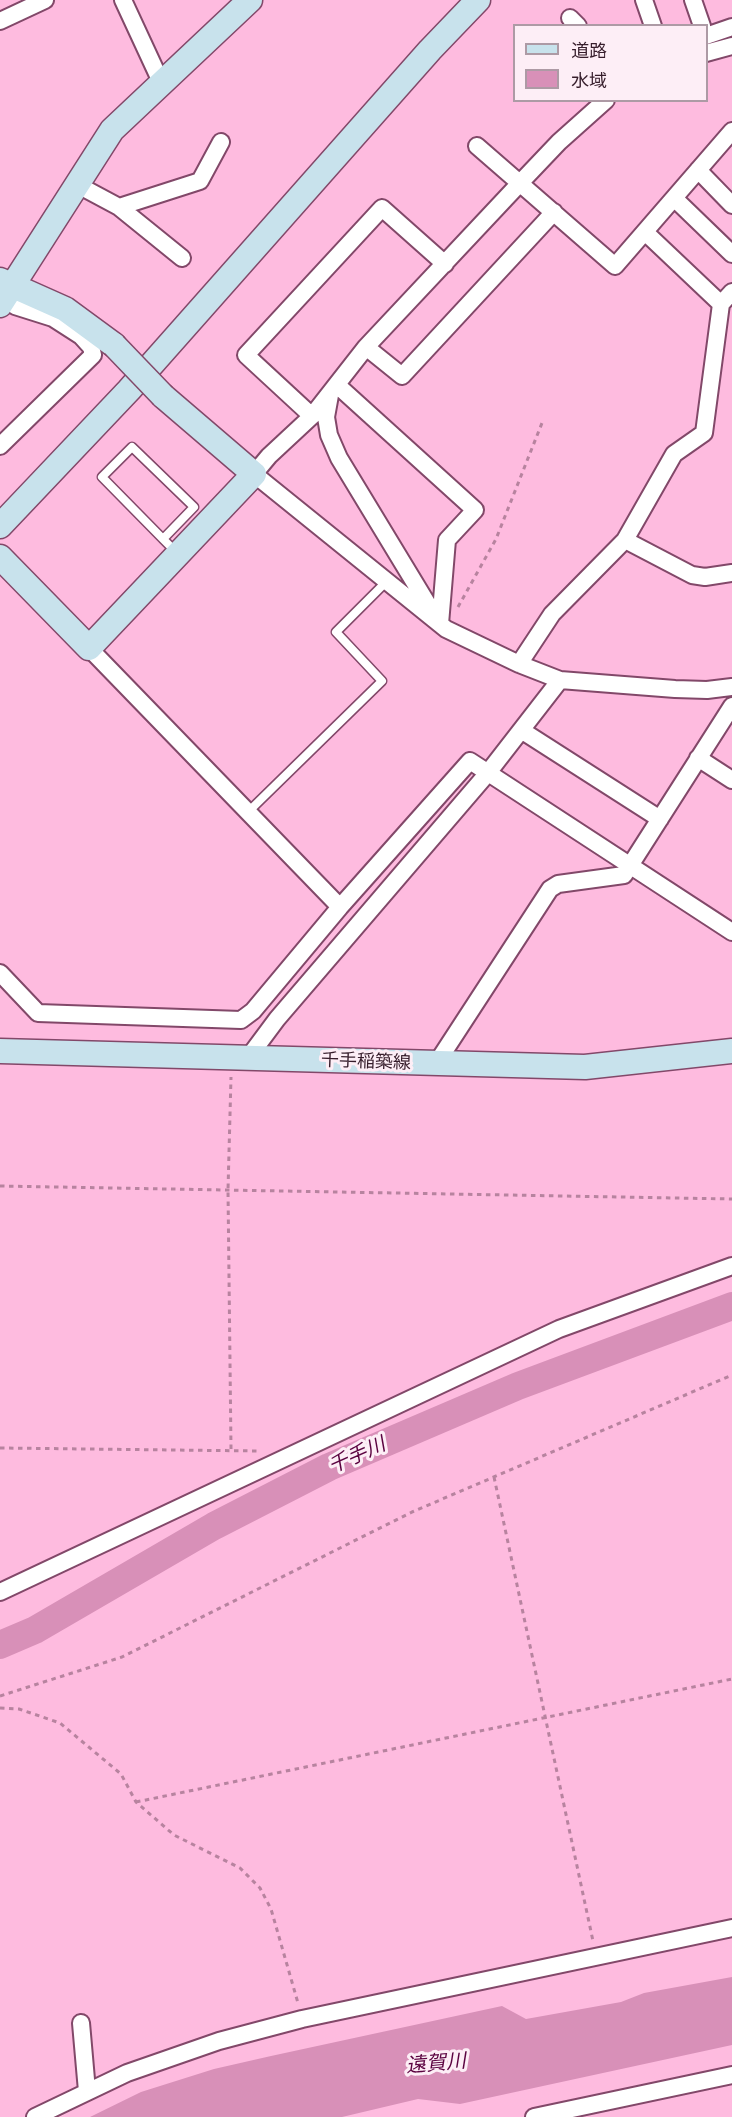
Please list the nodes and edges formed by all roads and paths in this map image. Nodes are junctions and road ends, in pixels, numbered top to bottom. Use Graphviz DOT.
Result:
graph roads {
  1 [pos="45,0"];
  2 [pos="123,0"];
  3 [pos="250,0"];
  4 [pos="478,0"];
  5 [pos="644,0"];
  6 [pos="693,0"];
  7 [pos="0,21"];
  8 [pos="652,24"];
  9 [pos="701,24"];
  10 [pos="732,27"];
  11 [pos="708,35"];
  12 [pos="732,45"];
  13 [pos="708,52"];
  14 [pos="162,82"];
  15 [pos="604,102"];
  16 [pos="730,138"];
  17 [pos="221,142"];
  18 [pos="477,146"];
  19 [pos="698,170"];
  20 [pos="520,183"];
  21 [pos="76,184"];
  22 [pos="674,198"];
  23 [pos="732,205"];
  24 [pos="119,207"];
  25 [pos="554,212"];
  26 [pos="645,232"];
  27 [pos="732,254"];
  28 [pos="182,258"];
  29 [pos="445,264"];
  30 [pos="7,294"];
  31 [pos="726,298"];
  32 [pos="366,346"];
  33 [pos="334,388"];
  34 [pos="312,417"];
  35 [pos="542,423"];
  36 [pos="0,446"];
  37 [pos="254,474"];
  38 [pos="0,526"];
  39 [pos="625,540"];
  40 [pos="171,547"];
  41 [pos="0,557"];
  42 [pos="732,573"];
  43 [pos="387,581"];
  44 [pos="443,626"];
  45 [pos="89,648"];
  46 [pos="519,664"];
  47 [pos="560,680"];
  48 [pos="732,687"];
  49 [pos="732,706"];
  50 [pos="521,730"];
  51 [pos="698,758"];
  52 [pos="487,774"];
  53 [pos="732,780"];
  54 [pos="248,812"];
  55 [pos="660,819"];
  56 [pos="629,866"];
  57 [pos="340,907"];
  58 [pos="732,932"];
  59 [pos="0,973"];
  60 [pos="0,1051"];
  61 [pos="732,1051"];
  62 [pos="240,1058"];
  63 [pos="436,1065"];
  64 [pos="0,1186"];
  65 [pos="228,1190"];
  66 [pos="732,1199"];
  67 [pos="732,1266"];
  68 [pos="732,1375"];
  69 [pos="0,1448"];
  70 [pos="494,1477"];
  71 [pos="0,1592"];
  72 [pos="732,1680"];
  73 [pos="0,1696"];
  74 [pos="0,1708"];
  75 [pos="548,1719"];
  76 [pos="136,1802"];
  77 [pos="732,1929"];
  78 [pos="597,1959"];
  79 [pos="302,2019"];
  80 [pos="81,2023"];
  81 [pos="732,2074"];
  82 [pos="87,2091"];
  83 [pos="35,2117"];
  84 [pos="534,2117"];
  1 -- 7 [label="street"];
  2 -- 14 [label="street"];
  3 -- 14 [label="street"];
  4 -- 38 [label="street"];
  5 -- 8 [label="street"];
  6 -- 9 [label="street"];
  10 -- 11 [label="street"];
  12 -- 13 [label="street"];
  14 -- 21 [label="street"];
  15 -- 20 [label="street"];
  16 -- 19 [label="street"];
  17 -- 24 [label="street"];
  18 -- 20 [label="street"];
  19 -- 22 [label="street"];
  19 -- 23 [label="street"];
  20 -- 25 [label="street"];
  20 -- 29 [label="street"];
  21 -- 24 [label="street"];
  21 -- 30 [label="street"];
  22 -- 26 [label="street"];
  22 -- 27 [label="street"];
  24 -- 28 [label="street"];
  25 -- 26 [label="street"];
  25 -- 32 [label="street"];
  26 -- 31 [label="street"];
  29 -- 32 [label="street"];
  29 -- 34 [label="street"];
  30 -- 36 [label="street"];
  30 -- 37 [label="street, bridge"];
  31 -- 39 [label="street"];
  32 -- 33 [label="street"];
  33 -- 34 [label="street"];
  33 -- 44 [label="street"];
  33 -- 44 [label="street"];
  34 -- 37 [label="street"];
  35 -- 44 [label="path"];
  37 -- 40 [label="street"];
  37 -- 43 [label="street"];
  39 -- 42 [label="street"];
  39 -- 46 [label="street"];
  40 -- 40 [label="lane"];
  40 -- 45 [label="street"];
  41 -- 45 [label="street"];
  43 -- 44 [label="street"];
  43 -- 54 [label="lane"];
  44 -- 46 [label="street"];
  45 -- 54 [label="street"];
  46 -- 47 [label="street"];
  47 -- 48 [label="street"];
  47 -- 50 [label="street"];
  49 -- 51 [label="street"];
  50 -- 52 [label="street"];
  50 -- 55 [label="street"];
  51 -- 53 [label="street"];
  51 -- 55 [label="street"];
  52 -- 56 [label="street"];
  52 -- 57 [label="street"];
  52 -- 62 [label="street"];
  54 -- 57 [label="street"];
  55 -- 56 [label="street"];
  56 -- 58 [label="street"];
  56 -- 63 [label="street"];
  57 -- 59 [label="street"];
  60 -- 62 [label="street, 千手稲築線"];
  61 -- 63 [label="street, 千手稲築線"];
  62 -- 63 [label="street, 千手稲築線"];
  62 -- 65 [label="path"];
  64 -- 65 [label="path"];
  65 -- 66 [label="path"];
  65 -- 69 [label="path"];
  67 -- 71 [label="street"];
  68 -- 70 [label="path"];
  70 -- 73 [label="path"];
  70 -- 75 [label="path"];
  72 -- 75 [label="path"];
  74 -- 76 [label="path"];
  75 -- 76 [label="path"];
  75 -- 78 [label="path"];
  76 -- 79 [label="path"];
  77 -- 78 [label="street"];
  78 -- 79 [label="street"];
  79 -- 82 [label="street"];
  80 -- 82 [label="street"];
  81 -- 84 [label="street"];
  82 -- 83 [label="street"];
}
